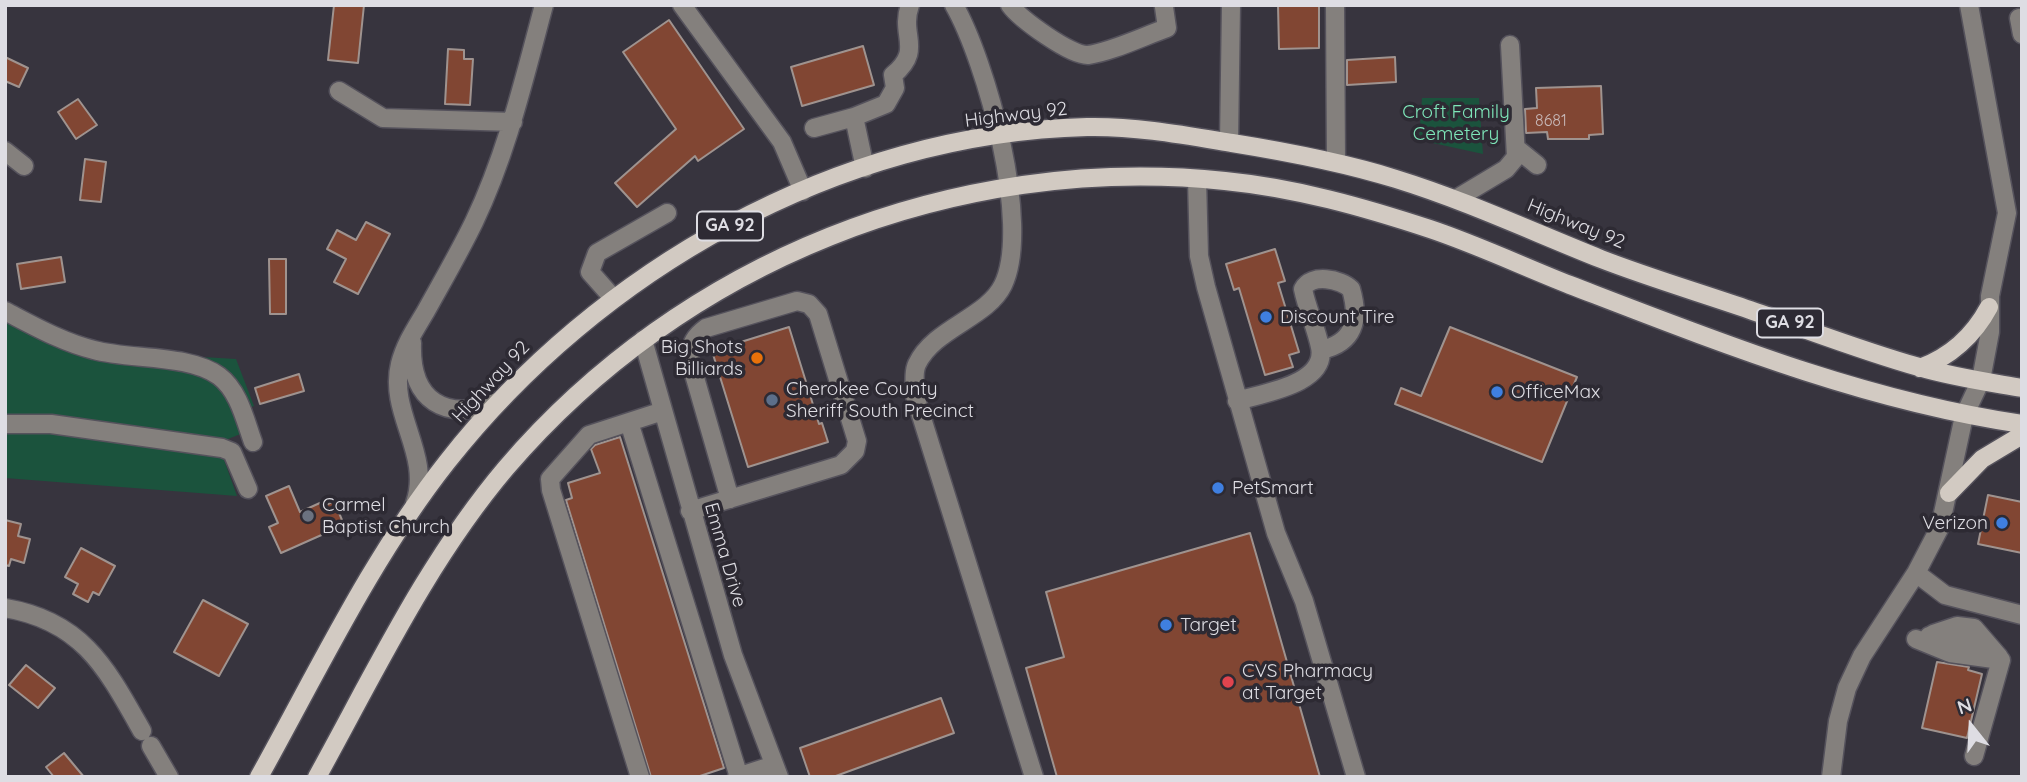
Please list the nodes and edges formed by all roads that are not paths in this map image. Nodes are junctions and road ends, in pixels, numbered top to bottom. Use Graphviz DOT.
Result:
graph roads {
  1 [pos="544,5"];
  2 [pos="682,5"];
  3 [pos="909,5"];
  4 [pos="954,5"];
  5 [pos="1010,5"];
  6 [pos="1231,5"];
  7 [pos="1335,5"];
  8 [pos="1969,5"];
  9 [pos="1170,6"];
  10 [pos="1510,45"];
  11 [pos="339,91"];
  12 [pos="854,117"];
  13 [pos="513,122"];
  14 [pos="814,128"];
  15 [pos="999,135"];
  16 [pos="1229,142"];
  17 [pos="1516,148"];
  18 [pos="5,151"];
  19 [pos="1336,162"];
  20 [pos="1537,165"];
  21 [pos="24,166"];
  22 [pos="865,168"];
  23 [pos="1197,179"];
  24 [pos="1009,186"];
  25 [pos="803,191"];
  26 [pos="1456,199"];
  27 [pos="667,212"];
  28 [pos="613,298"];
  29 [pos="1989,307"];
  30 [pos="5,311"];
  31 [pos="417,326"];
  32 [pos="643,340"];
  33 [pos="1321,350"];
  34 [pos="1920,368"];
  35 [pos="1981,380"];
  36 [pos="2022,388"];
  37 [pos="1237,401"];
  38 [pos="497,402"];
  39 [pos="663,411"];
  40 [pos="1964,416"];
  41 [pos="629,422"];
  42 [pos="2022,424"];
  43 [pos="5,425"];
  44 [pos="2022,435"];
  45 [pos="253,443"];
  46 [pos="248,489"];
  47 [pos="1949,493"];
  48 [pos="730,499"];
  49 [pos="415,506"];
  50 [pos="690,511"];
  51 [pos="1916,573"];
  52 [pos="5,608"];
  53 [pos="2022,615"];
  54 [pos="2001,660"];
  55 [pos="1974,756"];
  56 [pos="777,771"];
  57 [pos="169,777"];
  58 [pos="259,777"];
  59 [pos="317,777"];
  60 [pos="640,777"];
  61 [pos="738,777"];
  62 [pos="1034,777"];
  63 [pos="1356,777"];
  64 [pos="1831,777"];
  1 -- 13 [label="street"];
  2 -- 25 [label="street"];
  3 -- 12 [label="street"];
  4 -- 15 [label="street"];
  5 -- 9 [label="street"];
  6 -- 16 [label="street"];
  7 -- 19 [label="street"];
  8 -- 29 [label="street"];
  10 -- 17 [label="street"];
  11 -- 13 [label="street"];
  12 -- 14 [label="street"];
  12 -- 22 [label="street"];
  13 -- 31 [label="street"];
  15 -- 16 [label="main road, Highway 92 / GA 92"];
  15 -- 22 [label="main road, Highway 92 / GA 92"];
  15 -- 24 [label="street"];
  16 -- 19 [label="main road, Highway 92 / GA 92"];
  17 -- 20 [label="street"];
  17 -- 26 [label="street"];
  18 -- 21 [label="street"];
  19 -- 26 [label="main road, Highway 92 / GA 92"];
  22 -- 25 [label="main road, Highway 92 / GA 92"];
  23 -- 24 [label="main road, GA 92"];
  23 -- 37 [label="street"];
  23 -- 40 [label="main road, GA 92"];
  24 -- 32 [label="main road, GA 92"];
  24 -- 62 [label="street"];
  25 -- 28 [label="main road, Highway 92 / GA 92"];
  26 -- 34 [label="main road, Highway 92 / GA 92"];
  27 -- 28 [label="street"];
  28 -- 38 [label="main road, Highway 92 / GA 92"];
  29 -- 34 [label="main road"];
  29 -- 35 [label="street"];
  30 -- 45 [label="street"];
  31 -- 38 [label="street"];
  31 -- 49 [label="street"];
  32 -- 39 [label="street, Emma Drive"];
  32 -- 59 [label="main road, GA 92"];
  33 -- 37 [label="street"];
  34 -- 35 [label="main road, Highway 92 / GA 92"];
  35 -- 36 [label="main road, Highway 92 / GA 92"];
  35 -- 40 [label="street"];
  37 -- 63 [label="street"];
  38 -- 49 [label="main road, Highway 92 / GA 92"];
  39 -- 41 [label="street"];
  39 -- 50 [label="street, Emma Drive"];
  40 -- 42 [label="main road, GA 92"];
  40 -- 47 [label="street"];
  41 -- 60 [label="street"];
  41 -- 61 [label="street"];
  43 -- 46 [label="street"];
  44 -- 47 [label="main road"];
  47 -- 51 [label="street"];
  48 -- 48 [label="street"];
  48 -- 50 [label="street"];
  49 -- 58 [label="main road, Highway 92 / GA 92"];
  50 -- 56 [label="street, Emma Drive"];
  51 -- 53 [label="street"];
  51 -- 64 [label="street"];
  52 -- 57 [label="street"];
  54 -- 54 [label="street"];
  54 -- 55 [label="street"];
  56 -- 61 [label="street"];
}
